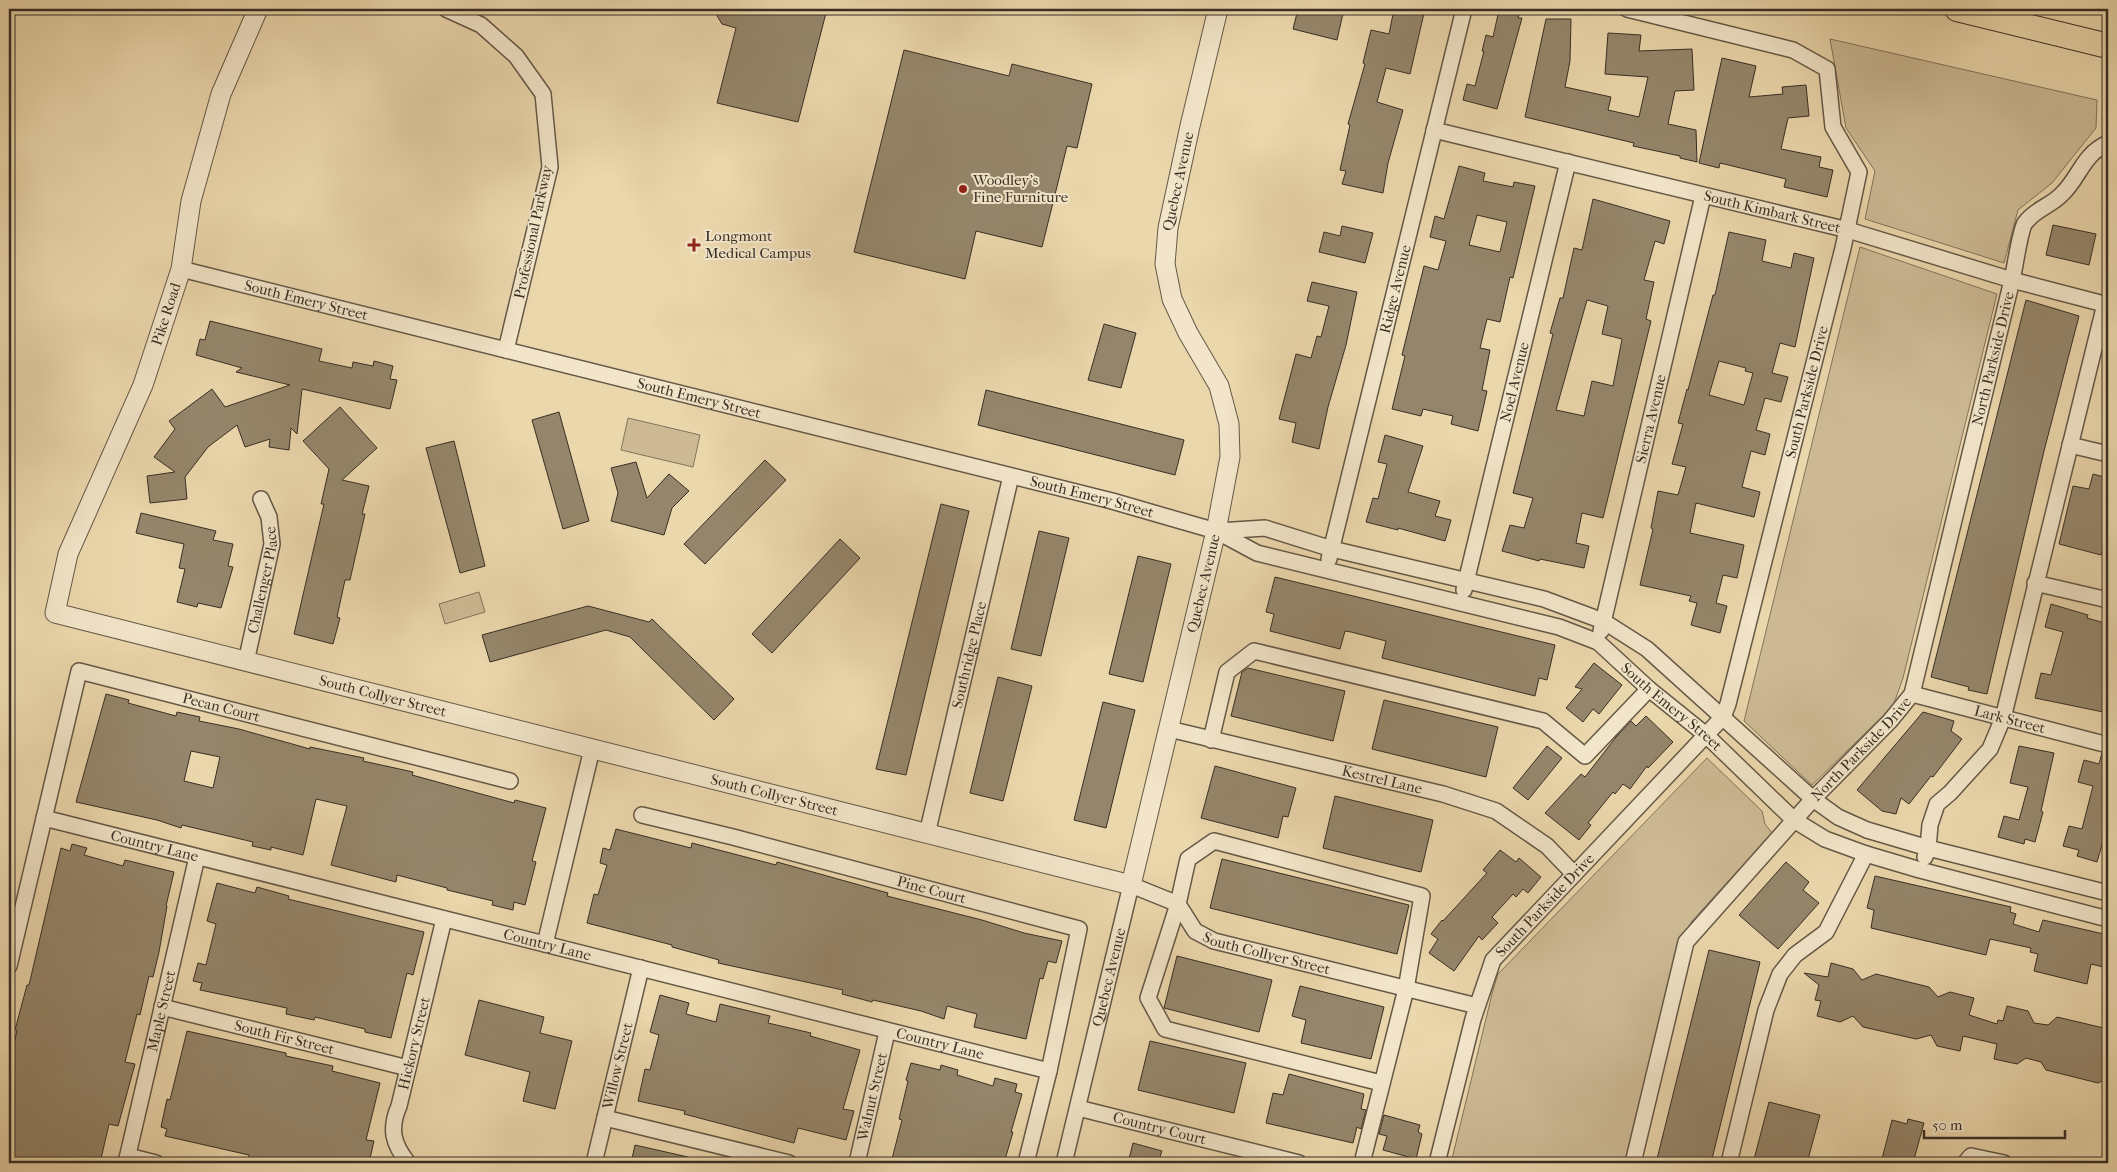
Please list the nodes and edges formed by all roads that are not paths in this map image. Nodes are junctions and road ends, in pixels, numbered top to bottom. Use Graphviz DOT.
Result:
graph roads {
  1 [pos="258,9"];
  2 [pos="446,9"];
  3 [pos="1218,9"];
  4 [pos="1464,9"];
  5 [pos="1627,9"];
  6 [pos="1957,9"];
  7 [pos="2108,46"];
  8 [pos="1434,130"];
  9 [pos="2108,143"];
  10 [pos="1568,162"];
  11 [pos="1703,196"];
  12 [pos="1848,230"];
  13 [pos="181,269"];
  14 [pos="2012,280"];
  15 [pos="2107,304"];
  16 [pos="506,350"];
  17 [pos="2070,445"];
  18 [pos="2108,454"];
  19 [pos="1011,476"];
  20 [pos="261,498"];
  21 [pos="1216,531"];
  22 [pos="1332,549"];
  23 [pos="1327,570"];
  24 [pos="1466,581"];
  25 [pos="2035,584"];
  26 [pos="2108,600"];
  27 [pos="1461,603"];
  28 [pos="56,613"];
  29 [pos="1603,621"];
  30 [pos="1598,642"];
  31 [pos="246,662"];
  32 [pos="1649,689"];
  33 [pos="1912,694"];
  34 [pos="1723,717"];
  35 [pos="2003,718"];
  36 [pos="1169,729"];
  37 [pos="1704,738"];
  38 [pos="1211,740"];
  39 [pos="2108,745"];
  40 [pos="592,749"];
  41 [pos="510,781"];
  42 [pos="1813,799"];
  43 [pos="642,815"];
  44 [pos="44,818"];
  45 [pos="1794,820"];
  46 [pos="927,834"];
  47 [pos="1928,848"];
  48 [pos="1866,854"];
  49 [pos="197,858"];
  50 [pos="1920,870"];
  51 [pos="1574,874"];
  52 [pos="1131,886"];
  53 [pos="2085,887"];
  54 [pos="2108,893"];
  55 [pos="1178,904"];
  56 [pos="2078,911"];
  57 [pos="444,919"];
  58 [pos="2108,919"];
  59 [pos="545,944"];
  60 [pos="9,966"];
  61 [pos="641,968"];
  62 [pos="1406,989"];
  63 [pos="1477,1006"];
  64 [pos="162,1007"];
  65 [pos="887,1032"];
  66 [pos="408,1068"];
  67 [pos="1049,1071"];
  68 [pos="1381,1083"];
  69 [pos="1078,1108"];
  70 [pos="605,1118"];
  71 [pos="127,1160"];
  72 [pos="156,1163"];
  73 [pos="408,1163"];
  74 [pos="594,1163"];
  75 [pos="788,1163"];
  76 [pos="857,1163"];
  77 [pos="1026,1163"];
  78 [pos="1064,1163"];
  79 [pos="1299,1163"];
  80 [pos="1362,1163"];
  81 [pos="1437,1163"];
  82 [pos="1633,1163"];
  83 [pos="1729,1163"];
  84 [pos="1965,1163"];
  85 [pos="2004,1163"];
  1 -- 13 [label="street, Pike Road"];
  2 -- 16 [label="street, Professional Parkway"];
  3 -- 21 [label="street, Quebec Avenue"];
  4 -- 8 [label="street, Ridge Avenue"];
  5 -- 12 [label="street, South Parkside Drive"];
  6 -- 7 [label="main road"];
  8 -- 10 [label="street, South Kimbark Street"];
  8 -- 22 [label="street, Ridge Avenue"];
  9 -- 14 [label="street, North Parkside Drive"];
  10 -- 11 [label="street, South Kimbark Street"];
  10 -- 24 [label="street, Noel Avenue"];
  11 -- 12 [label="street, South Kimbark Street"];
  11 -- 29 [label="street, Sierra Avenue"];
  12 -- 14 [label="street, South Kimbark Street"];
  12 -- 34 [label="street, South Parkside Drive"];
  13 -- 16 [label="street, South Emery Street"];
  13 -- 28 [label="street, Pike Road"];
  14 -- 15 [label="street, South Kimbark Street"];
  14 -- 33 [label="street, North Parkside Drive"];
  15 -- 17 [label="street"];
  16 -- 19 [label="street, South Emery Street"];
  17 -- 18 [label="street"];
  17 -- 25 [label="street"];
  19 -- 21 [label="street, South Emery Street"];
  19 -- 46 [label="street, Southridge Place"];
  20 -- 31 [label="street, Challenger Place"];
  21 -- 22 [label="street, South Emery Street"];
  21 -- 23 [label="street, South Emery Street"];
  21 -- 36 [label="street, Quebec Avenue"];
  22 -- 23 [label="street, Ridge Avenue"];
  22 -- 24 [label="street, South Emery Street"];
  23 -- 27 [label="street, South Emery Street"];
  24 -- 27 [label="street, Noel Avenue"];
  24 -- 29 [label="street, South Emery Street"];
  25 -- 26 [label="street"];
  25 -- 35 [label="street"];
  27 -- 30 [label="street, South Emery Street"];
  28 -- 31 [label="street, South Collyer Street"];
  29 -- 30 [label="street, Sierra Avenue"];
  29 -- 34 [label="street, South Emery Street"];
  30 -- 32 [label="street, South Emery Street"];
  31 -- 40 [label="street, South Collyer Street"];
  32 -- 37 [label="street, South Emery Street"];
  32 -- 38 [label="street"];
  33 -- 35 [label="street, Lark Street"];
  33 -- 42 [label="street, North Parkside Drive"];
  34 -- 37 [label="street, South Parkside Drive"];
  34 -- 42 [label="street, South Emery Street"];
  35 -- 39 [label="street, Lark Street"];
  35 -- 47 [label="street"];
  36 -- 38 [label="street, Kestrel Lane"];
  36 -- 52 [label="street, Quebec Avenue"];
  37 -- 45 [label="street, South Emery Street"];
  37 -- 51 [label="street, South Parkside Drive"];
  38 -- 51 [label="street, Kestrel Lane"];
  40 -- 46 [label="street, South Collyer Street"];
  40 -- 59 [label="street"];
  41 -- 44 [label="street, Pecan Court"];
  42 -- 45 [label="street, North Parkside Drive"];
  42 -- 47 [label="street, South Emery Street"];
  43 -- 67 [label="street, Pine Court"];
  44 -- 49 [label="street, Country Lane"];
  44 -- 60 [label="street"];
  45 -- 48 [label="street, South Emery Street"];
  45 -- 82 [label="street, North Parkside Drive"];
  46 -- 52 [label="street, South Collyer Street"];
  47 -- 50 [label="street"];
  47 -- 53 [label="street, South Emery Street"];
  48 -- 50 [label="street, South Emery Street"];
  48 -- 83 [label="street"];
  49 -- 57 [label="street, Country Lane"];
  49 -- 64 [label="street, Maple Street"];
  50 -- 56 [label="street, South Emery Street"];
  51 -- 63 [label="street, South Parkside Drive"];
  52 -- 55 [label="street, South Collyer Street"];
  52 -- 69 [label="street, Quebec Avenue"];
  53 -- 54 [label="street, South Emery Street"];
  53 -- 56 [label="street"];
  55 -- 62 [label="street, South Collyer Street"];
  55 -- 62 [label="street"];
  55 -- 68 [label="street"];
  56 -- 58 [label="street, South Emery Street"];
  57 -- 59 [label="street, Country Lane"];
  57 -- 66 [label="street, Hickory Street"];
  59 -- 61 [label="street, Country Lane"];
  61 -- 65 [label="street, Country Lane"];
  61 -- 70 [label="street, Willow Street"];
  62 -- 63 [label="street, South Collyer Street"];
  62 -- 68 [label="street"];
  63 -- 81 [label="street, South Parkside Drive"];
  64 -- 66 [label="street, South Fir Street"];
  64 -- 71 [label="street, Maple Street"];
  65 -- 67 [label="street, Country Lane"];
  65 -- 76 [label="street, Walnut Street"];
  66 -- 73 [label="street, Hickory Street"];
  67 -- 77 [label="street"];
  68 -- 80 [label="street"];
  69 -- 78 [label="street, Quebec Avenue"];
  69 -- 79 [label="street, Country Court"];
  70 -- 74 [label="street, Willow Street"];
  70 -- 75 [label="street"];
  71 -- 72 [label="street"];
  84 -- 85 [label="street"];
}
